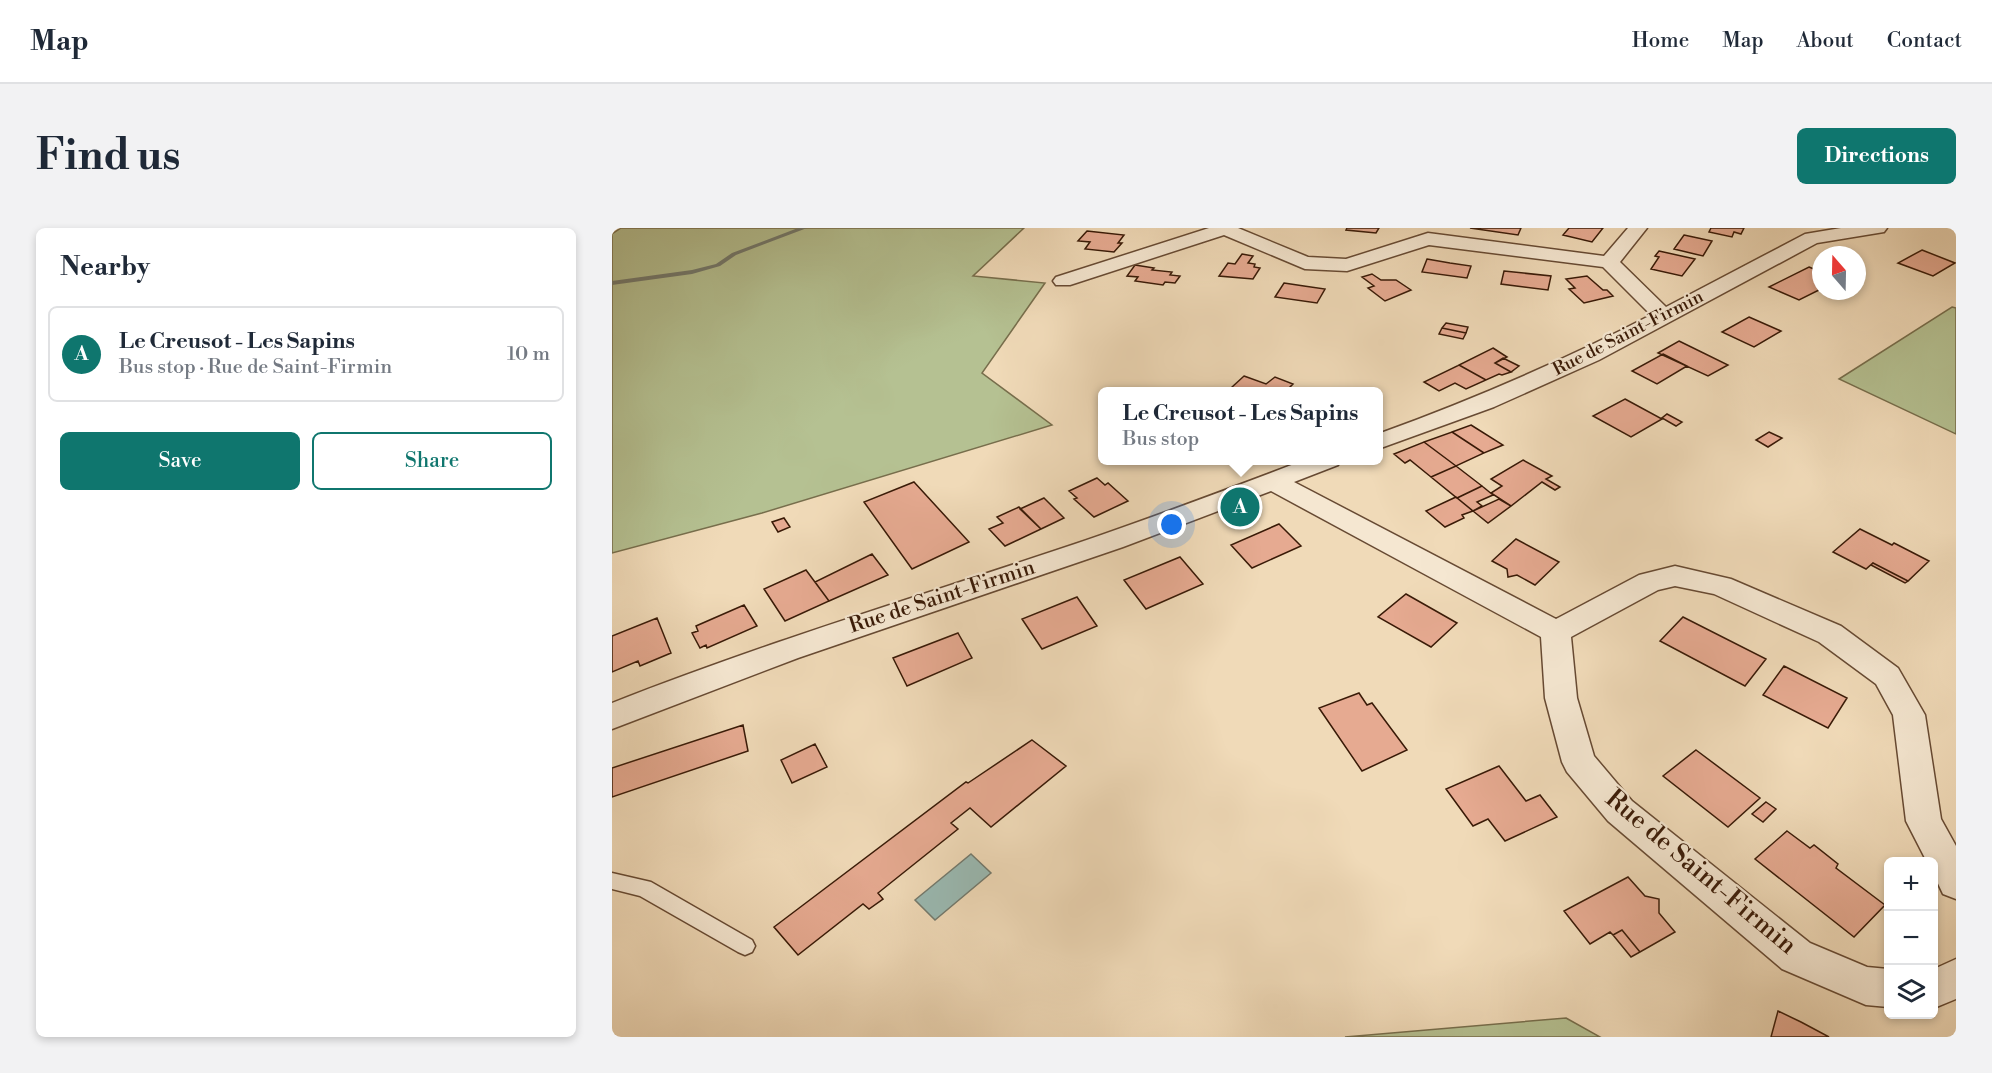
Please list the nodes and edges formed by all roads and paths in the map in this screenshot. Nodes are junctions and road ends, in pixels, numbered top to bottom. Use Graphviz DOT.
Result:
graph roads {
  1 [pos="1638,228"];
  2 [pos="1878,228"];
  3 [pos="1224,229"];
  4 [pos="1609,262"];
  5 [pos="1063,281"];
  6 [pos="1665,317"];
  7 [pos="1383,440"];
  8 [pos="1316,465"];
  9 [pos="1273,482"];
  10 [pos="1556,632"];
  11 [pos="612,716"];
  12 [pos="612,882"];
  13 [pos="1956,882"];
  14 [pos="745,946"];
  15 [pos="1956,978"];
  16 [pos="1938,987"];
  17 [pos="1884,988"];
  1 -- 4 [label="street"];
  2 -- 6 [label="street, Rue de Saint-Firmin"];
  3 -- 4 [label="street"];
  3 -- 5 [label="street"];
  4 -- 6 [label="street"];
  6 -- 7 [label="street, Rue de Saint-Firmin"];
  8 -- 9 [label="street, Rue de Saint-Firmin"];
  9 -- 10 [label="street"];
  9 -- 11 [label="street, Rue de Saint-Firmin"];
  10 -- 13 [label="street"];
  10 -- 17 [label="street, Rue de Saint-Firmin"];
  12 -- 14 [label="lane"];
  15 -- 16 [label="street"];
}
